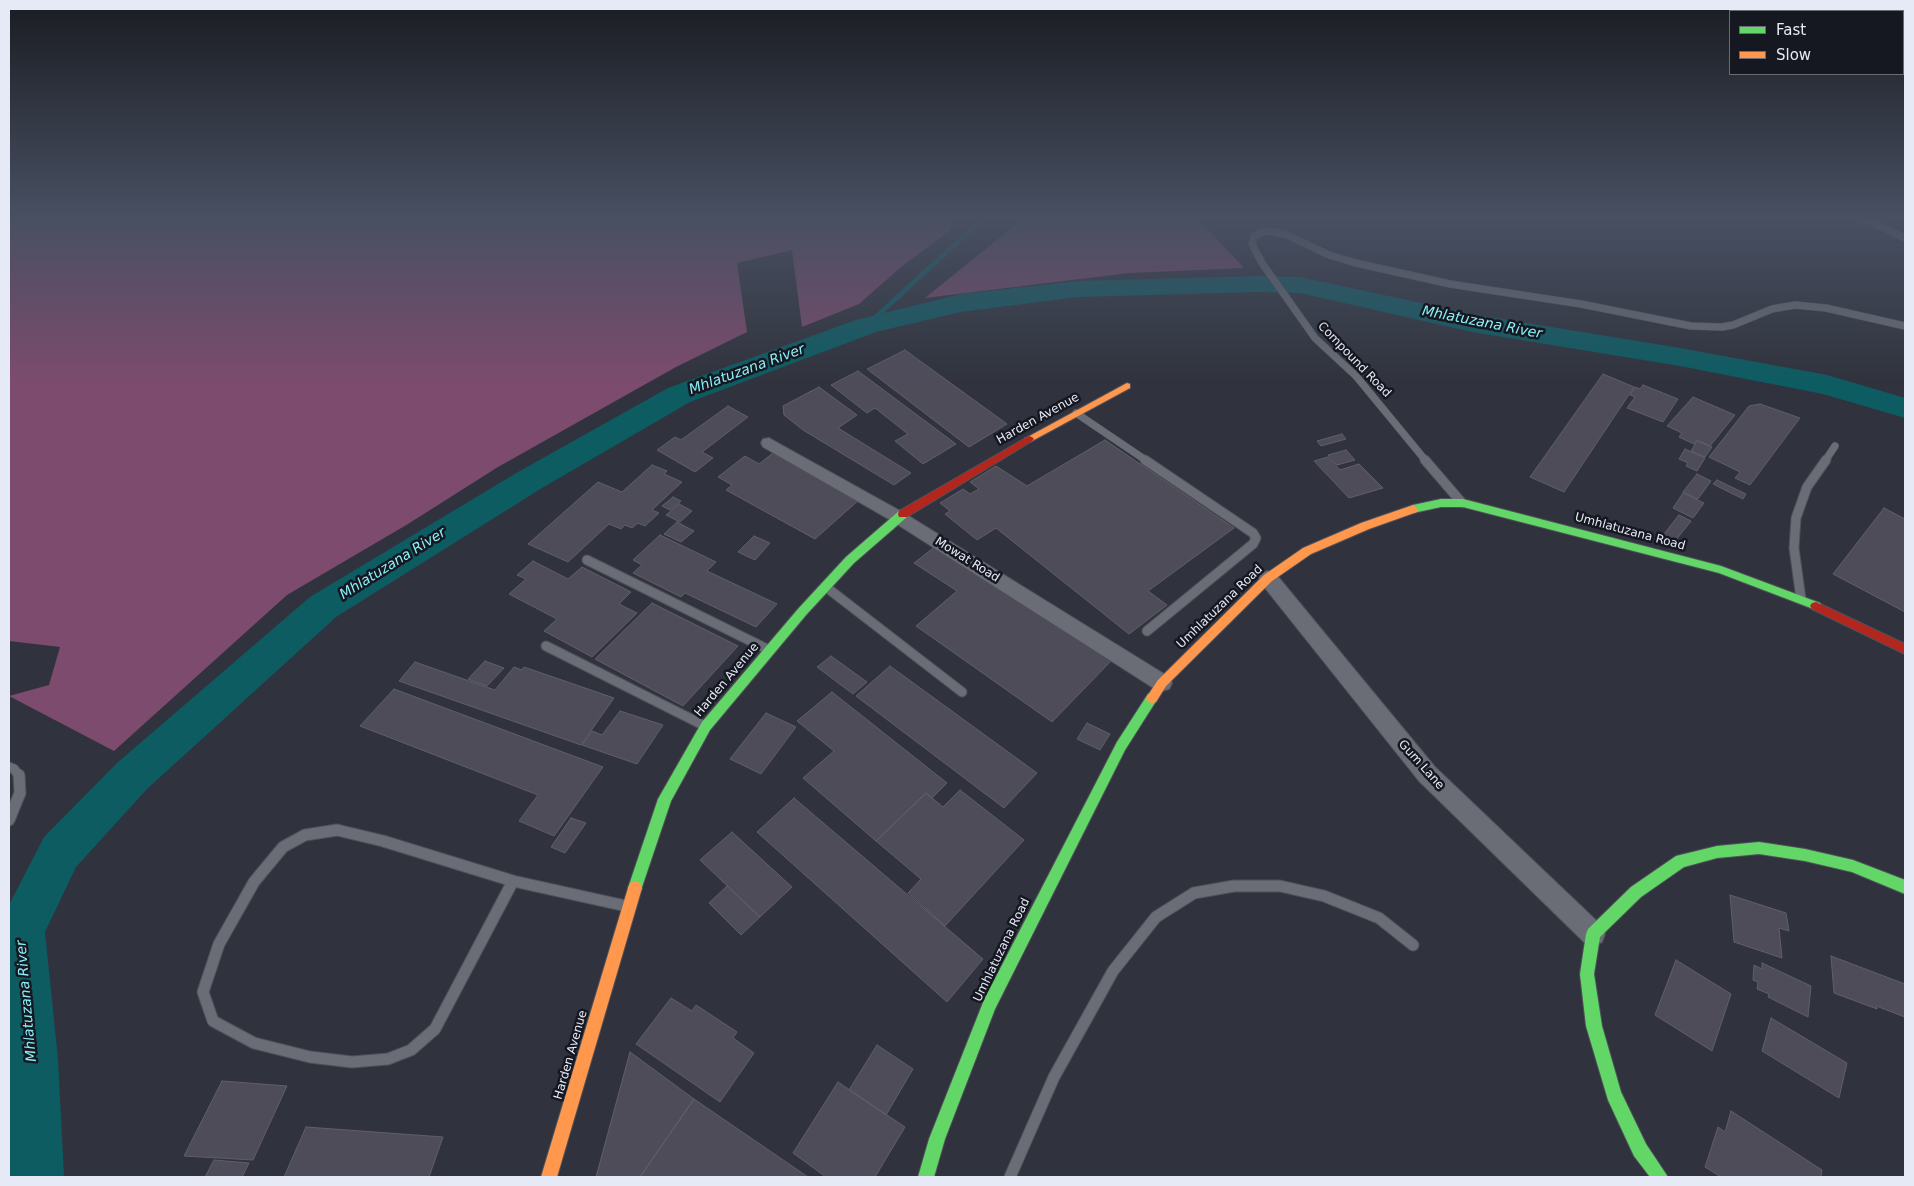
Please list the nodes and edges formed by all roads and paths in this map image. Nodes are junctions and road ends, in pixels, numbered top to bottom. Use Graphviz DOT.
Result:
graph roads {
  1 [pos="1269,272"];
  2 [pos="1395,272"];
  3 [pos="1271,276"];
  4 [pos="1905,326"];
  5 [pos="1127,386"];
  6 [pos="1076,413"];
  7 [pos="769,443"];
  8 [pos="1835,446"];
  9 [pos="1462,504"];
  10 [pos="898,516"];
  11 [pos="587,560"];
  12 [pos="1268,578"];
  13 [pos="826,587"];
  14 [pos="1801,599"];
  15 [pos="1147,630"];
  16 [pos="546,646"];
  17 [pos="1905,649"];
  18 [pos="770,651"];
  19 [pos="1162,683"];
  20 [pos="962,692"];
  21 [pos="706,726"];
  22 [pos="9,767"];
  23 [pos="9,820"];
  24 [pos="513,881"];
  25 [pos="1905,887"];
  26 [pos="629,906"];
  27 [pos="1594,934"];
  28 [pos="1413,945"];
  29 [pos="549,1177"];
  30 [pos="926,1177"];
  31 [pos="1010,1177"];
  32 [pos="1660,1177"];
  1 -- 3 [label="lane"];
  2 -- 4 [label="lane"];
  3 -- 9 [label="lane, Compound Road"];
  5 -- 6 [label="street, Harden Avenue"];
  6 -- 10 [label="street, Harden Avenue"];
  6 -- 15 [label="lane"];
  7 -- 10 [label="street, Mowat Road"];
  8 -- 14 [label="lane"];
  9 -- 12 [label="street, Umhlatuzana Road"];
  9 -- 14 [label="street, Umhlatuzana Road"];
  10 -- 13 [label="street, Harden Avenue"];
  10 -- 19 [label="street, Mowat Road"];
  11 -- 18 [label="lane"];
  12 -- 19 [label="street, Umhlatuzana Road"];
  12 -- 27 [label="street, Gum Lane"];
  13 -- 18 [label="street, Harden Avenue"];
  13 -- 20 [label="lane"];
  14 -- 17 [label="street, Umhlatuzana Road"];
  16 -- 21 [label="lane"];
  18 -- 21 [label="street, Harden Avenue"];
  19 -- 30 [label="street, Umhlatuzana Road"];
  21 -- 26 [label="street, Harden Avenue"];
  22 -- 23 [label="lane"];
  24 -- 24 [label="lane"];
  24 -- 26 [label="lane"];
  25 -- 27 [label="street"];
  26 -- 29 [label="street, Harden Avenue"];
  27 -- 32 [label="street"];
  28 -- 31 [label="lane"];
}
